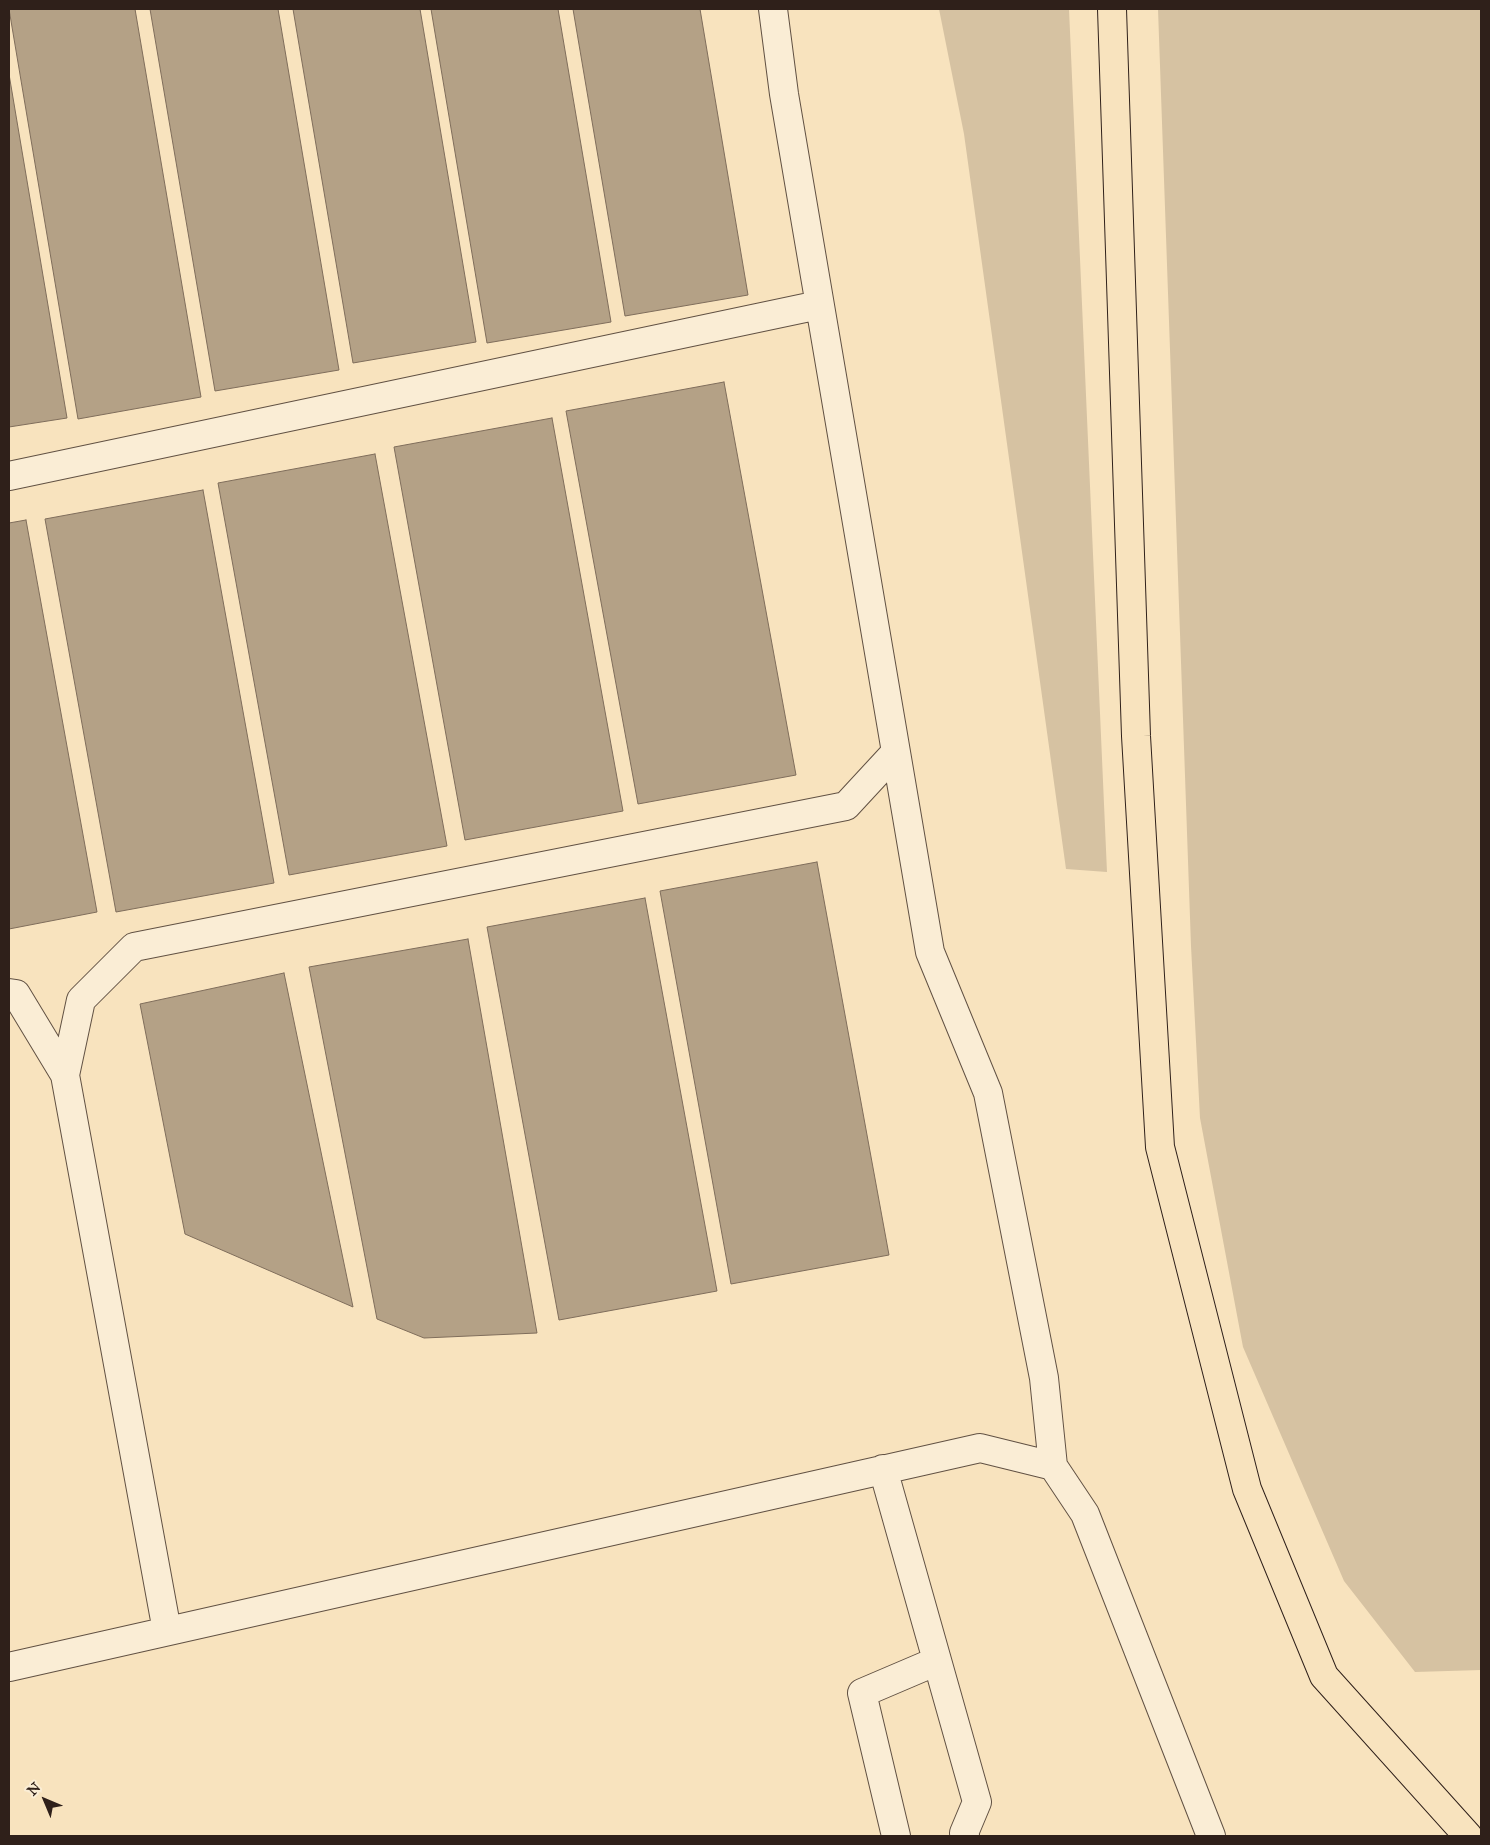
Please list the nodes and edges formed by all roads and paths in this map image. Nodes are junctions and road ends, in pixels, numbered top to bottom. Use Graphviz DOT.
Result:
graph roads {
  1 [pos="772,9"];
  2 [pos="1112,9"];
  3 [pos="819,305"];
  4 [pos="9,476"];
  5 [pos="896,753"];
  6 [pos="9,992"];
  7 [pos="65,1075"];
  8 [pos="1053,1466"];
  9 [pos="883,1469"];
  10 [pos="167,1630"];
  11 [pos="937,1661"];
  12 [pos="9,1667"];
  13 [pos="896,1836"];
  14 [pos="965,1836"];
  15 [pos="1211,1836"];
  16 [pos="1468,1836"];
  1 -- 3 [label="lane"];
  2 -- 16 [label="main road"];
  3 -- 4 [label="lane"];
  3 -- 5 [label="lane"];
  5 -- 7 [label="lane"];
  5 -- 8 [label="lane"];
  6 -- 7 [label="lane"];
  7 -- 10 [label="lane"];
  8 -- 9 [label="lane"];
  8 -- 15 [label="lane"];
  9 -- 10 [label="lane"];
  9 -- 11 [label="lane"];
  10 -- 12 [label="lane"];
  11 -- 13 [label="lane"];
  11 -- 14 [label="lane"];
}
